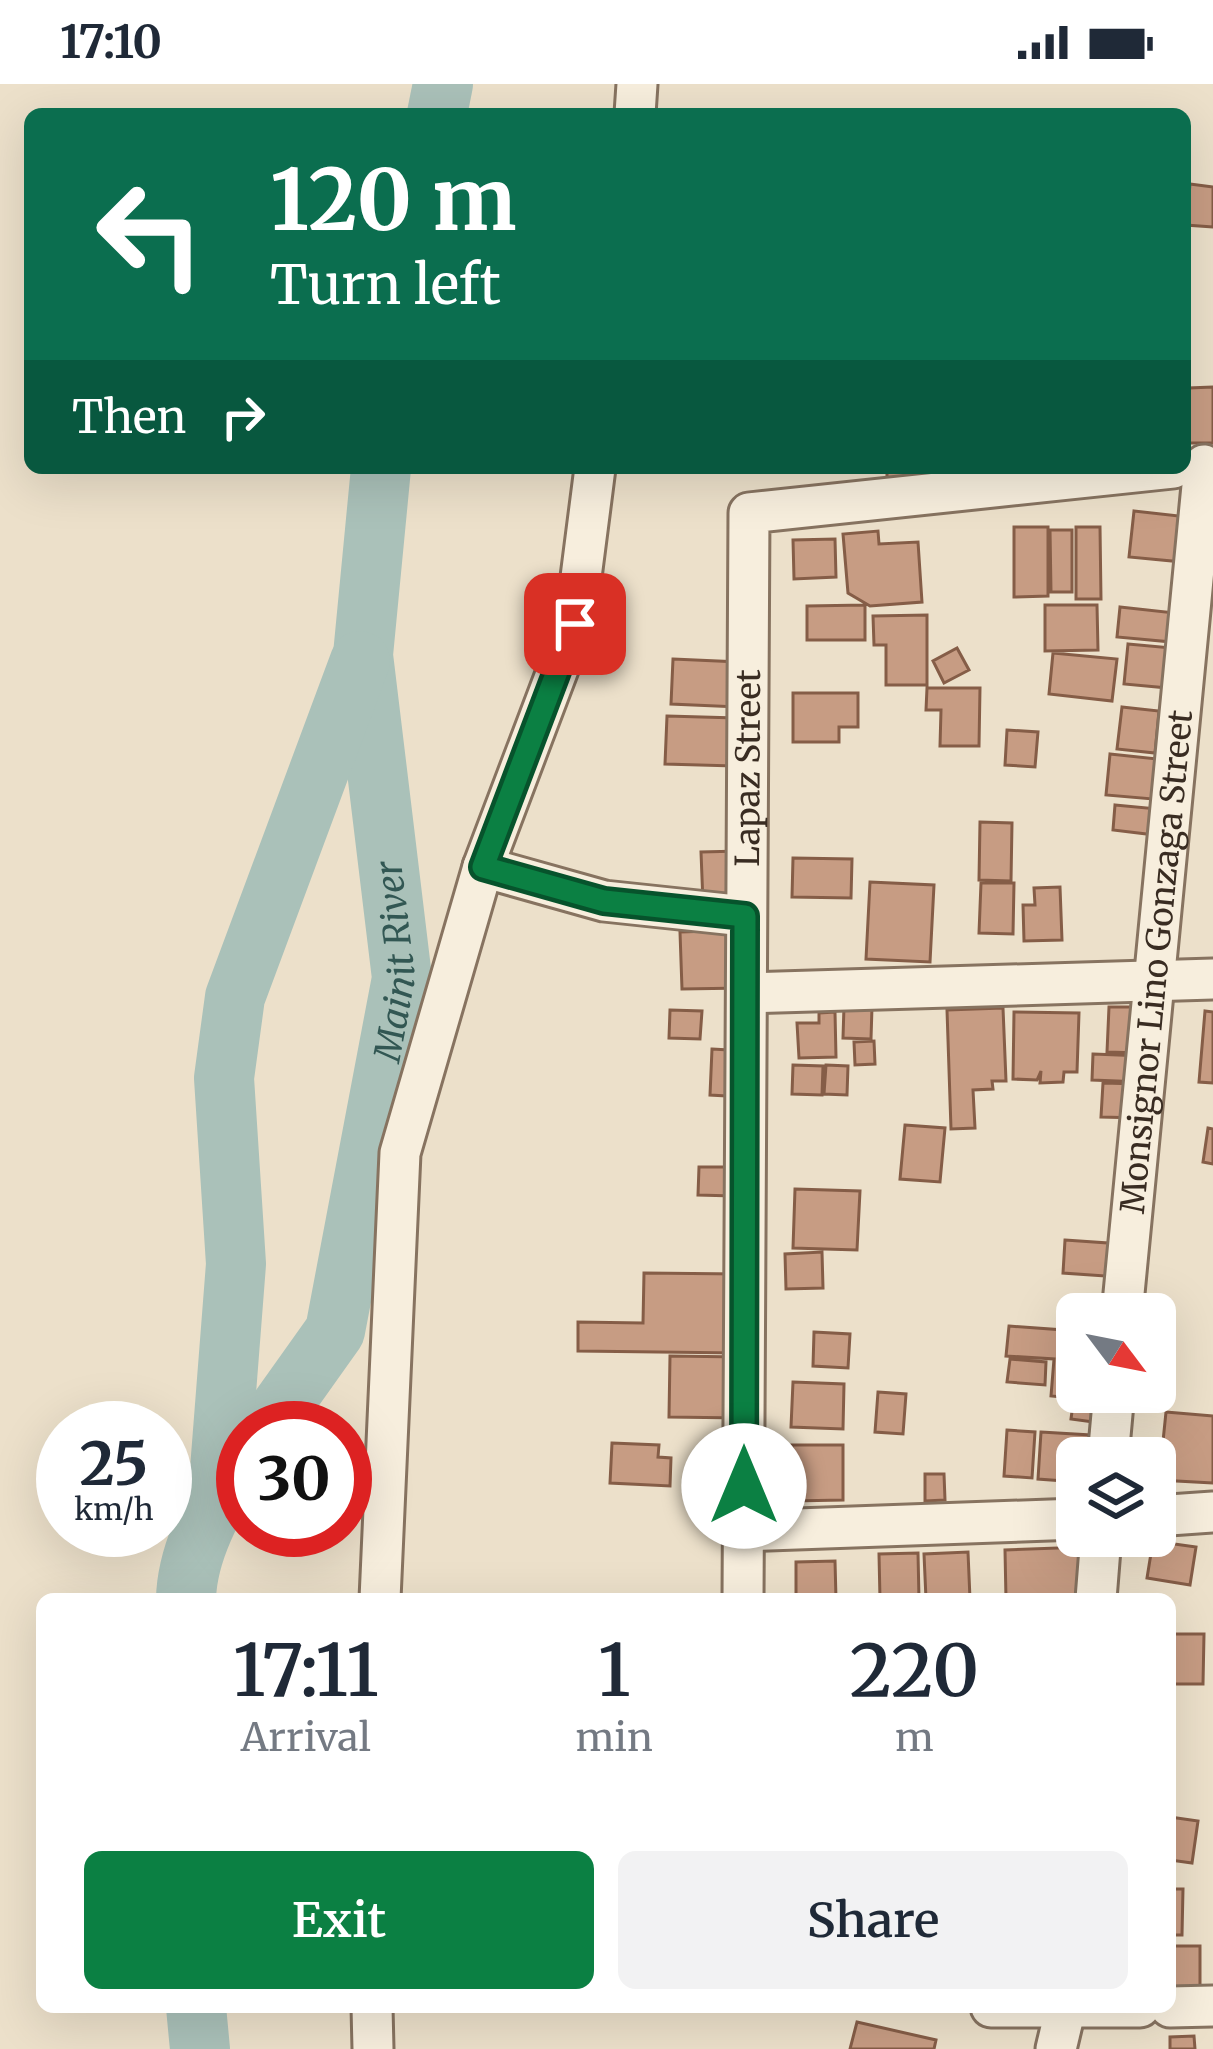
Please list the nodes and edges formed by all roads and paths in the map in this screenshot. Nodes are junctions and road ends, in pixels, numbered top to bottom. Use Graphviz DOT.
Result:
graph roads {
  1 [pos="1194,466"];
  2 [pos="594,474"];
  3 [pos="1118,474"];
  4 [pos="483,867"];
  5 [pos="745,916"];
  6 [pos="1213,979"];
  7 [pos="1154,980"];
  8 [pos="748,993"];
  9 [pos="1124,1293"];
  10 [pos="1213,1512"];
  11 [pos="1176,1515"];
  12 [pos="1056,1521"];
  13 [pos="743,1531"];
  14 [pos="1099,1557"];
  15 [pos="380,1593"];
  16 [pos="742,1593"];
  17 [pos="1096,1593"];
  18 [pos="1176,2006"];
  19 [pos="1213,2006"];
  20 [pos="372,2013"];
  21 [pos="1065,2013"];
  22 [pos="373,2049"];
  23 [pos="1056,2049"];
  1 -- 7 [label="street, Monsignor Lino Gonzaga Street"];
  2 -- 4 [label="street"];
  3 -- 5 [label="street, Lapaz Street"];
  4 -- 5 [label="street"];
  4 -- 15 [label="street"];
  5 -- 8 [label="street, Lapaz Street"];
  6 -- 7 [label="street"];
  7 -- 8 [label="street"];
  7 -- 9 [label="street, Monsignor Lino Gonzaga Street"];
  8 -- 13 [label="street, Lapaz Street"];
  10 -- 11 [label="street"];
  12 -- 13 [label="street"];
  13 -- 16 [label="street, Lapaz Street"];
  14 -- 17 [label="street"];
  18 -- 19 [label="street"];
  20 -- 22 [label="street"];
  21 -- 23 [label="street"];
}
